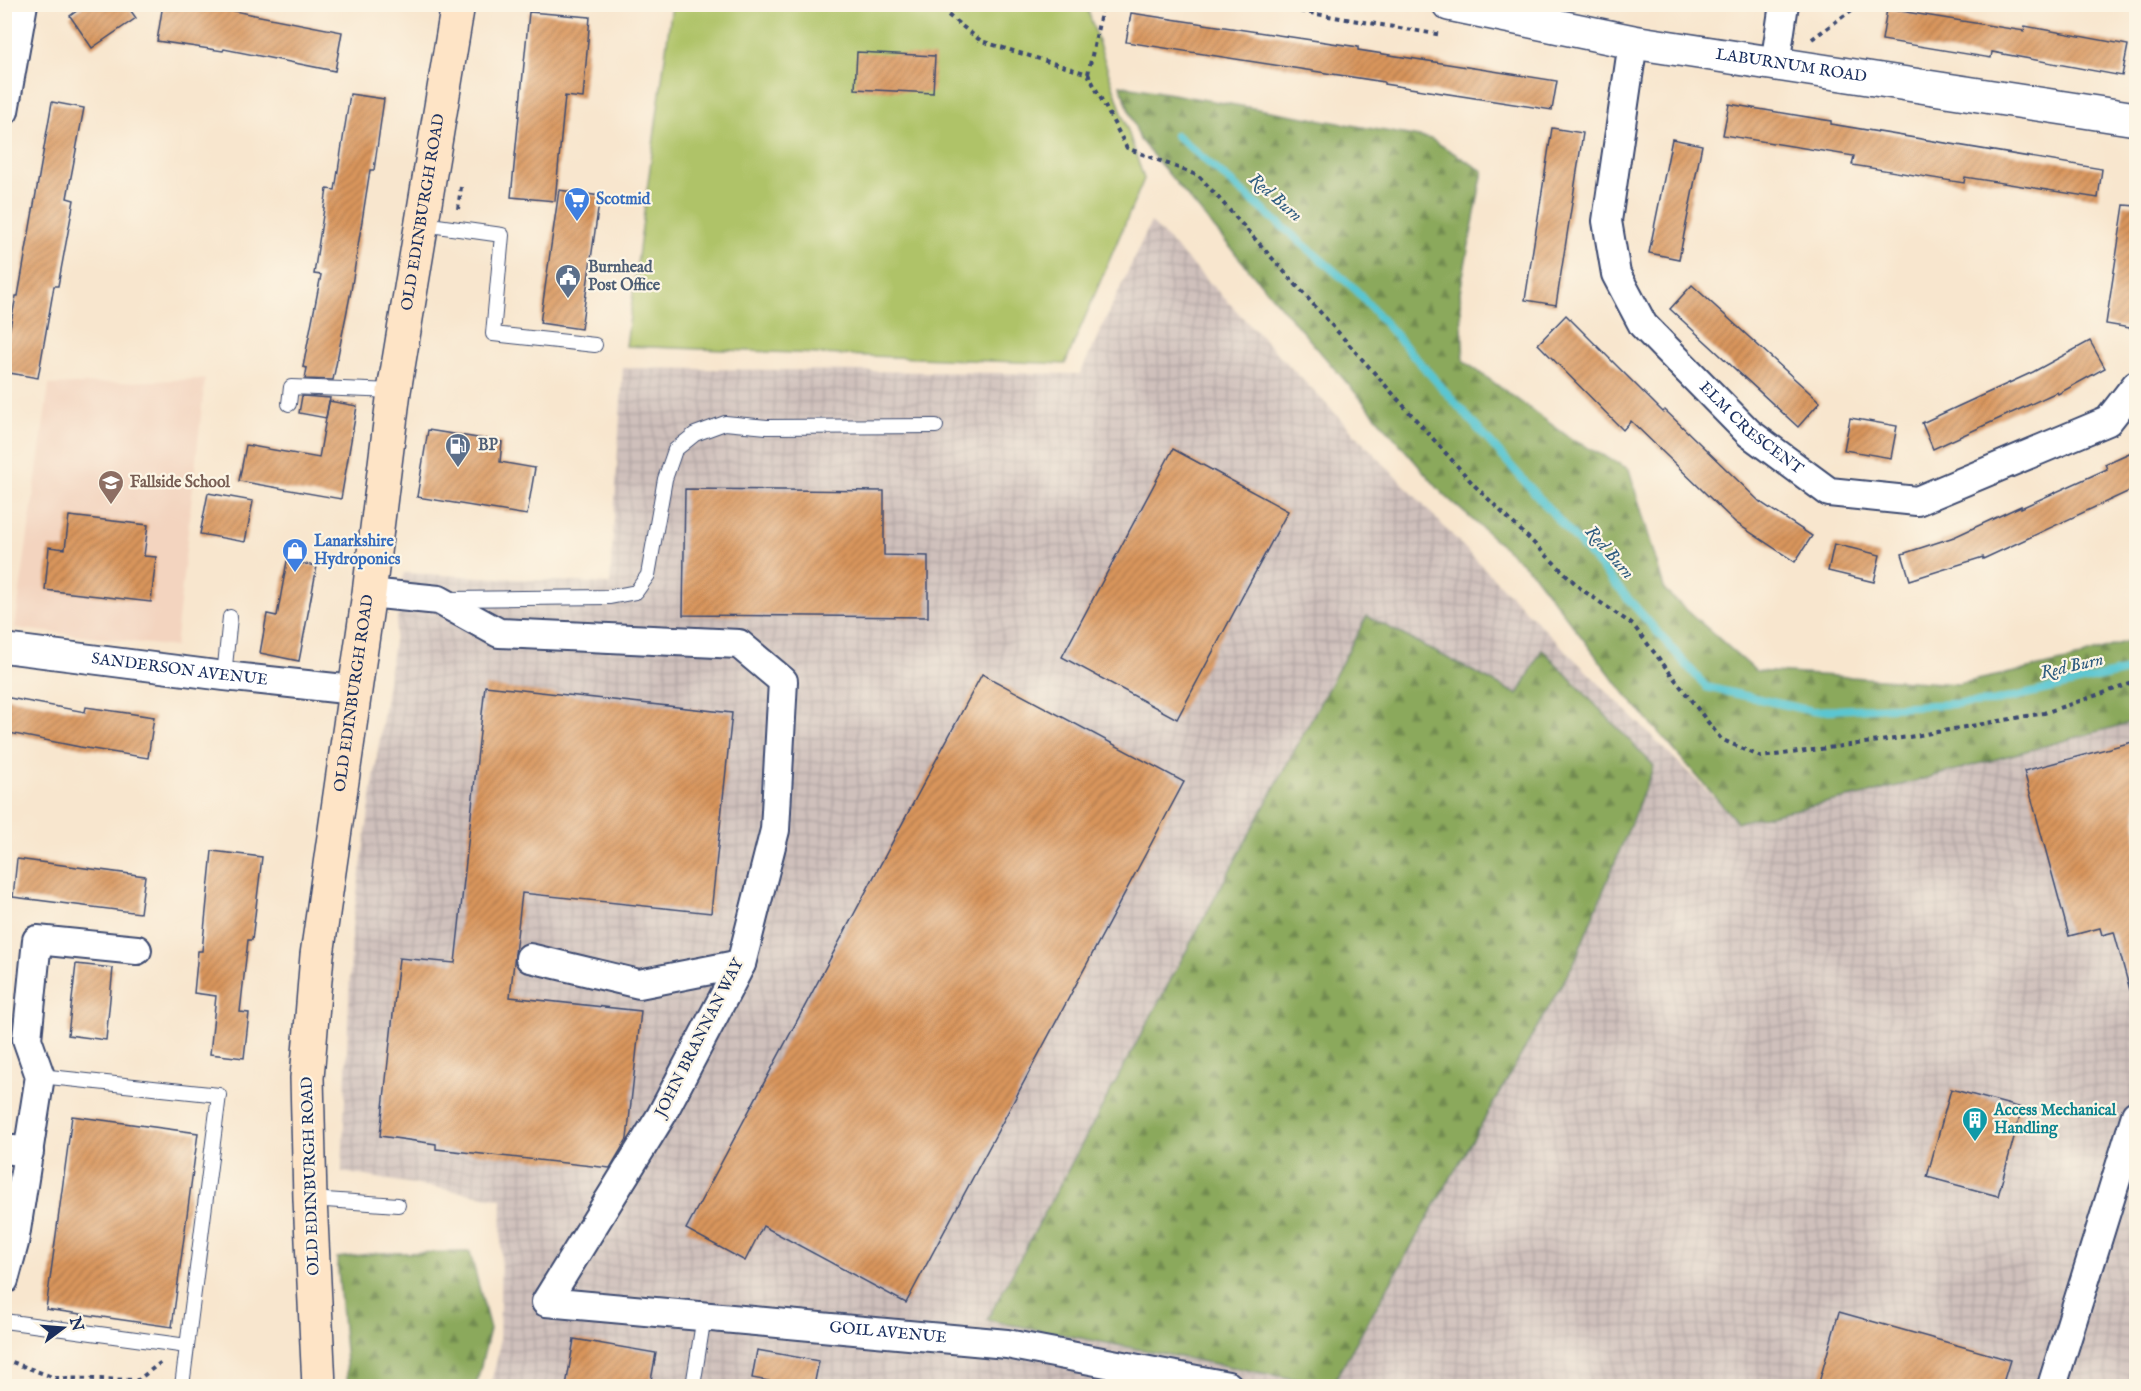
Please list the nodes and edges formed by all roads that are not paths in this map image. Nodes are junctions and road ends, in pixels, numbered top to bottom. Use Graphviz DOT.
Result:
graph roads {
  1 [pos="23,4"];
  2 [pos="458,4"];
  3 [pos="1449,4"];
  4 [pos="1784,4"];
  5 [pos="1633,42"];
  6 [pos="1775,65"];
  7 [pos="4,111"];
  8 [pos="2136,119"];
  9 [pos="423,224"];
  10 [pos="595,345"];
  11 [pos="2136,385"];
  12 [pos="394,391"];
  13 [pos="289,404"];
  14 [pos="936,426"];
  15 [pos="369,593"];
  16 [pos="440,600"];
  17 [pos="230,617"];
  18 [pos="4,648"];
  19 [pos="224,676"];
  20 [pos="354,690"];
  21 [pos="137,950"];
  22 [pos="530,958"];
  23 [pos="741,964"];
  24 [pos="40,1076"];
  25 [pos="2134,1129"];
  26 [pos="16,1151"];
  27 [pos="310,1199"];
  28 [pos="398,1205"];
  29 [pos="4,1280"];
  30 [pos="546,1302"];
  31 [pos="704,1316"];
  32 [pos="4,1321"];
  33 [pos="187,1346"];
  34 [pos="1126,1376"];
  35 [pos="182,1386"];
  36 [pos="320,1386"];
  37 [pos="693,1386"];
  38 [pos="1228,1386"];
  39 [pos="2052,1386"];
  1 -- 7 [label="street"];
  2 -- 9 [label="main road, OLD EDINBURGH ROAD"];
  3 -- 5 [label="street, LABURNUM ROAD"];
  4 -- 6 [label="street"];
  5 -- 6 [label="street, LABURNUM ROAD"];
  5 -- 11 [label="street, ELM CRESCENT"];
  6 -- 8 [label="street, LABURNUM ROAD"];
  9 -- 10 [label="lane"];
  9 -- 12 [label="main road, OLD EDINBURGH ROAD"];
  12 -- 13 [label="lane"];
  12 -- 15 [label="main road, OLD EDINBURGH ROAD"];
  14 -- 16 [label="lane"];
  15 -- 16 [label="street, JOHN BRANNAN WAY"];
  15 -- 20 [label="main road, OLD EDINBURGH ROAD"];
  16 -- 23 [label="street, JOHN BRANNAN WAY"];
  17 -- 19 [label="lane"];
  18 -- 19 [label="street, SANDERSON AVENUE"];
  19 -- 20 [label="street, SANDERSON AVENUE"];
  20 -- 27 [label="main road, OLD EDINBURGH ROAD"];
  21 -- 24 [label="street"];
  22 -- 23 [label="street"];
  23 -- 30 [label="street, JOHN BRANNAN WAY"];
  24 -- 26 [label="street"];
  24 -- 33 [label="lane"];
  25 -- 39 [label="street"];
  26 -- 29 [label="street"];
  27 -- 28 [label="lane"];
  27 -- 36 [label="main road, OLD EDINBURGH ROAD"];
  30 -- 31 [label="street, GOIL AVENUE"];
  31 -- 34 [label="street, GOIL AVENUE"];
  31 -- 37 [label="lane"];
  32 -- 33 [label="lane"];
  33 -- 35 [label="lane"];
  34 -- 38 [label="street, GOIL AVENUE"];
}
